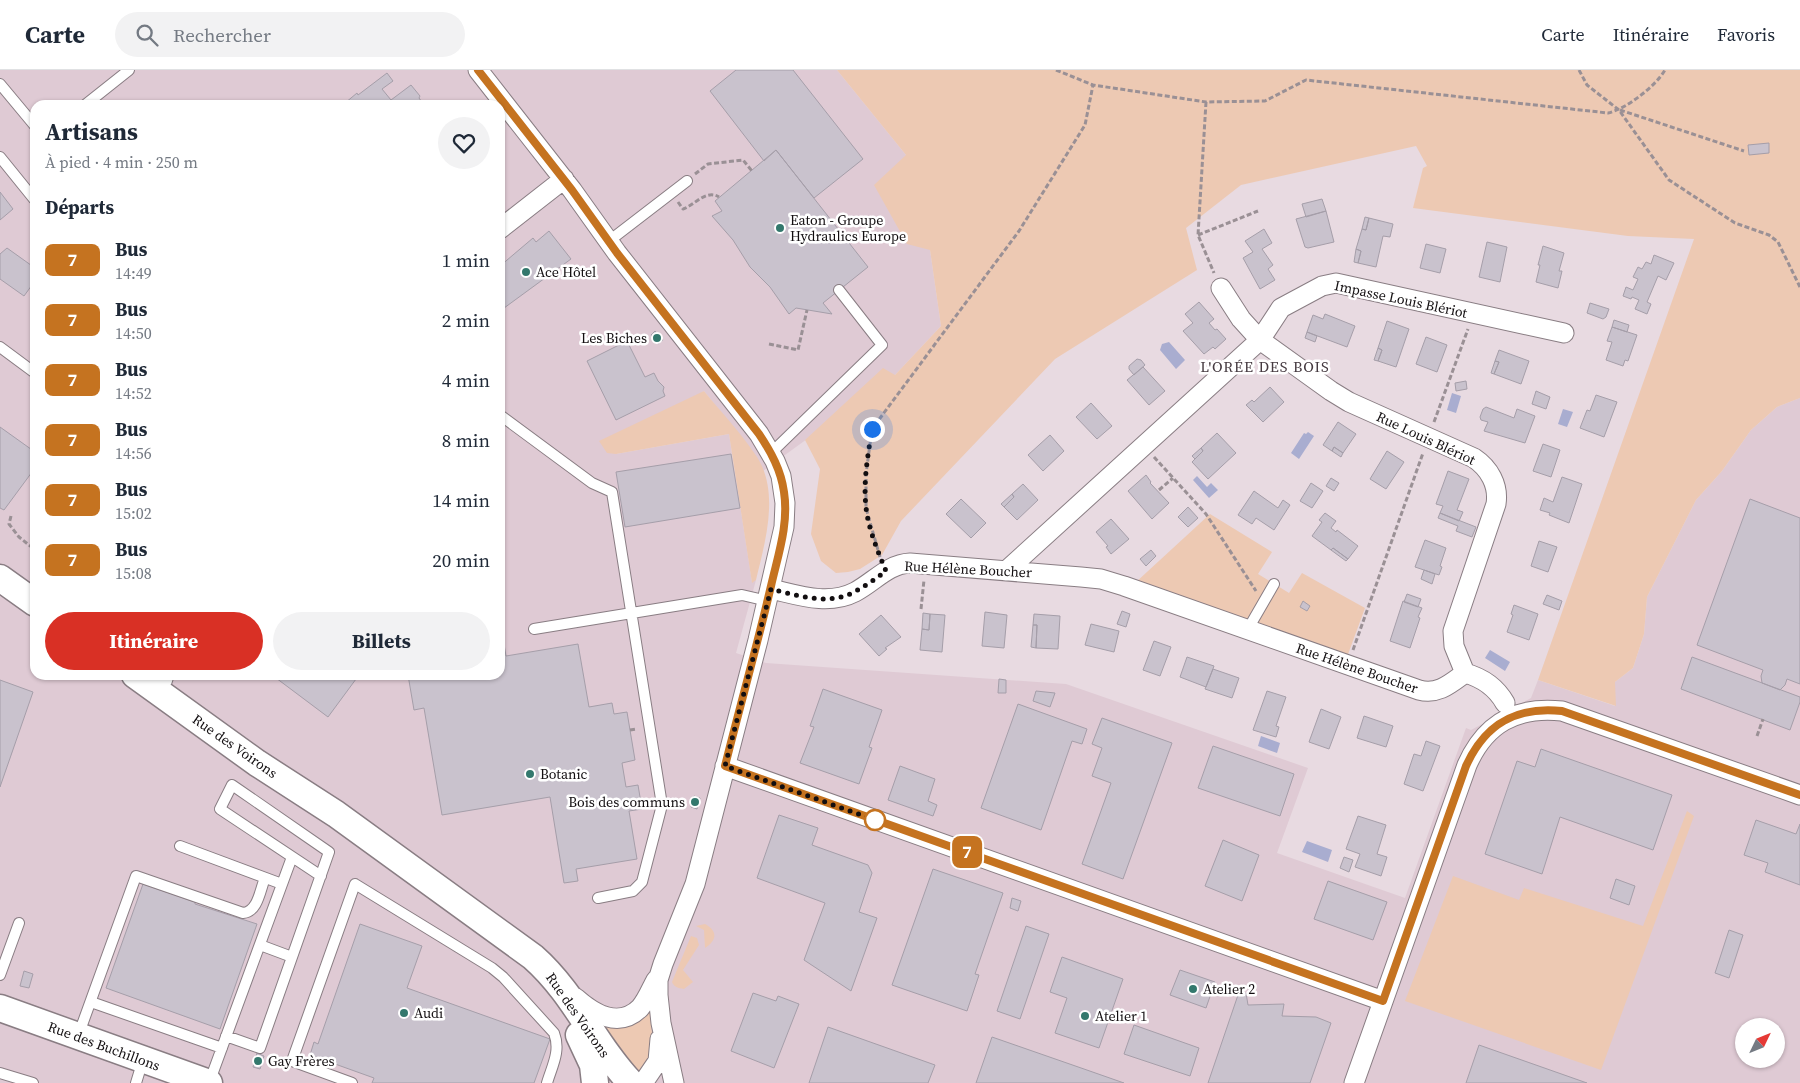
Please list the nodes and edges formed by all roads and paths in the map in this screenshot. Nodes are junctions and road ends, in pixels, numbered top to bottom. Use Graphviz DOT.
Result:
graph roads {
  1 [pos="129,70"];
  2 [pos="478,70"];
  3 [pos="1056,70"];
  4 [pos="1579,70"];
  5 [pos="1665,70"];
  6 [pos="0,84"];
  7 [pos="1093,85"];
  8 [pos="91,100"];
  9 [pos="502,100"];
  10 [pos="1206,102"];
  11 [pos="505,104"];
  12 [pos="1619,110"];
  13 [pos="30,120"];
  14 [pos="1744,151"];
  15 [pos="0,157"];
  16 [pos="752,171"];
  17 [pos="564,179"];
  18 [pos="687,181"];
  19 [pos="671,193"];
  20 [pos="30,194"];
  21 [pos="719,197"];
  22 [pos="1258,211"];
  23 [pos="505,225"];
  24 [pos="1198,235"];
  25 [pos="608,241"];
  26 [pos="1800,287"];
  27 [pos="1221,288"];
  28 [pos="839,290"];
  29 [pos="807,310"];
  30 [pos="1473,313"];
  31 [pos="1564,333"];
  32 [pos="1260,340"];
  33 [pos="769,344"];
  34 [pos="0,347"];
  35 [pos="30,369"];
  36 [pos="505,419"];
  37 [pos="1429,438"];
  38 [pos="1144,446"];
  39 [pos="771,453"];
  40 [pos="1173,478"];
  41 [pos="1160,490"];
  42 [pos="11,516"];
  43 [pos="30,545"];
  44 [pos="0,562"];
  45 [pos="926,564"];
  46 [pos="886,571"];
  47 [pos="1006,571"];
  48 [pos="0,578"];
  49 [pos="30,583"];
  50 [pos="1274,584"];
  51 [pos="769,595"];
  52 [pos="30,599"];
  53 [pos="1264,602"];
  54 [pos="921,609"];
  55 [pos="632,613"];
  56 [pos="534,629"];
  57 [pos="1248,629"];
  58 [pos="1348,665"];
  59 [pos="1465,673"];
  60 [pos="142,680"];
  61 [pos="166,680"];
  62 [pos="1505,704"];
  63 [pos="1763,719"];
  64 [pos="1757,736"];
  65 [pos="725,766"];
  66 [pos="1800,795"];
  67 [pos="336,814"];
  68 [pos="180,846"];
  69 [pos="292,857"];
  70 [pos="321,876"];
  71 [pos="265,878"];
  72 [pos="282,884"];
  73 [pos="598,898"];
  74 [pos="19,923"];
  75 [pos="499,932"];
  76 [pos="260,945"];
  77 [pos="292,957"];
  78 [pos="661,970"];
  79 [pos="0,975"];
  80 [pos="558,982"];
  81 [pos="1383,1001"];
  82 [pos="91,1002"];
  83 [pos="0,1008"];
  84 [pos="661,1023"];
  85 [pos="78,1036"];
  86 [pos="226,1036"];
  87 [pos="222,1048"];
  88 [pos="140,1071"];
  89 [pos="0,1073"];
  90 [pos="33,1083"];
  91 [pos="209,1083"];
  92 [pos="352,1083"];
  93 [pos="546,1083"];
  94 [pos="595,1083"];
  95 [pos="631,1083"];
  96 [pos="643,1083"];
  97 [pos="674,1083"];
  98 [pos="1354,1083"];
  1 -- 8 [label="lane"];
  2 -- 9 [label="street"];
  3 -- 7 [label="path"];
  4 -- 12 [label="path"];
  5 -- 12 [label="path"];
  6 -- 13 [label="lane"];
  7 -- 10 [label="path"];
  7 -- 46 [label="path"];
  10 -- 12 [label="path"];
  10 -- 24 [label="path"];
  11 -- 17 [label="street"];
  12 -- 14 [label="path"];
  12 -- 26 [label="path"];
  15 -- 20 [label="lane"];
  16 -- 18 [label="path"];
  17 -- 23 [label="street"];
  17 -- 25 [label="street"];
  18 -- 19 [label="lane"];
  19 -- 21 [label="path"];
  19 -- 25 [label="lane"];
  22 -- 24 [label="path"];
  24 -- 27 [label="path"];
  25 -- 39 [label="street"];
  27 -- 32 [label="street, Rue Louis Blériot"];
  28 -- 39 [label="lane"];
  29 -- 33 [label="path"];
  30 -- 31 [label="street, Impasse Louis Blériot"];
  30 -- 32 [label="street, Impasse Louis Blériot"];
  30 -- 37 [label="path"];
  32 -- 37 [label="street, Rue Louis Blériot"];
  32 -- 38 [label="street"];
  34 -- 35 [label="lane"];
  36 -- 55 [label="lane"];
  37 -- 58 [label="path"];
  37 -- 59 [label="street, Rue Louis Blériot"];
  38 -- 40 [label="path"];
  38 -- 47 [label="street"];
  39 -- 51 [label="street"];
  40 -- 41 [label="path"];
  40 -- 53 [label="path"];
  42 -- 43 [label="path"];
  44 -- 49 [label="street"];
  45 -- 46 [label="street, Rue Hélène Boucher"];
  45 -- 47 [label="street, Rue Hélène Boucher"];
  45 -- 54 [label="path"];
  46 -- 51 [label="street, Rue Hélène Boucher"];
  47 -- 57 [label="street, Rue Hélène Boucher"];
  48 -- 52 [label="street"];
  50 -- 53 [label="lane"];
  51 -- 55 [label="lane"];
  51 -- 65 [label="street"];
  53 -- 57 [label="lane"];
  55 -- 56 [label="lane"];
  55 -- 73 [label="lane"];
  57 -- 58 [label="street, Rue Hélène Boucher"];
  58 -- 59 [label="street, Rue Hélène Boucher"];
  59 -- 62 [label="street"];
  60 -- 67 [label="street, Rue des Voirons"];
  61 -- 67 [label="street, Rue des Voirons"];
  63 -- 64 [label="path"];
  65 -- 78 [label="street"];
  65 -- 81 [label="street"];
  66 -- 81 [label="street"];
  67 -- 75 [label="street, Rue des Voirons"];
  68 -- 71 [label="lane"];
  69 -- 70 [label="lane"];
  69 -- 70 [label="lane"];
  69 -- 72 [label="lane"];
  70 -- 77 [label="lane"];
  71 -- 72 [label="lane"];
  71 -- 82 [label="lane"];
  72 -- 76 [label="lane"];
  74 -- 79 [label="lane"];
  75 -- 80 [label="street, Rue des Voirons"];
  75 -- 94 [label="street, Rue des Voirons"];
  76 -- 77 [label="lane"];
  76 -- 86 [label="lane"];
  77 -- 86 [label="lane"];
  78 -- 80 [label="street"];
  78 -- 84 [label="street"];
  80 -- 95 [label="street, Rue des Voirons"];
  81 -- 98 [label="street"];
  82 -- 85 [label="lane"];
  82 -- 87 [label="lane"];
  83 -- 85 [label="street, Rue des Buchillons"];
  84 -- 96 [label="street"];
  84 -- 97 [label="street"];
  85 -- 88 [label="street, Rue des Buchillons"];
  86 -- 87 [label="lane"];
  87 -- 91 [label="lane"];
  88 -- 91 [label="street, Rue des Buchillons"];
  89 -- 90 [label="lane"];
  92 -- 93 [label="lane"];
}
